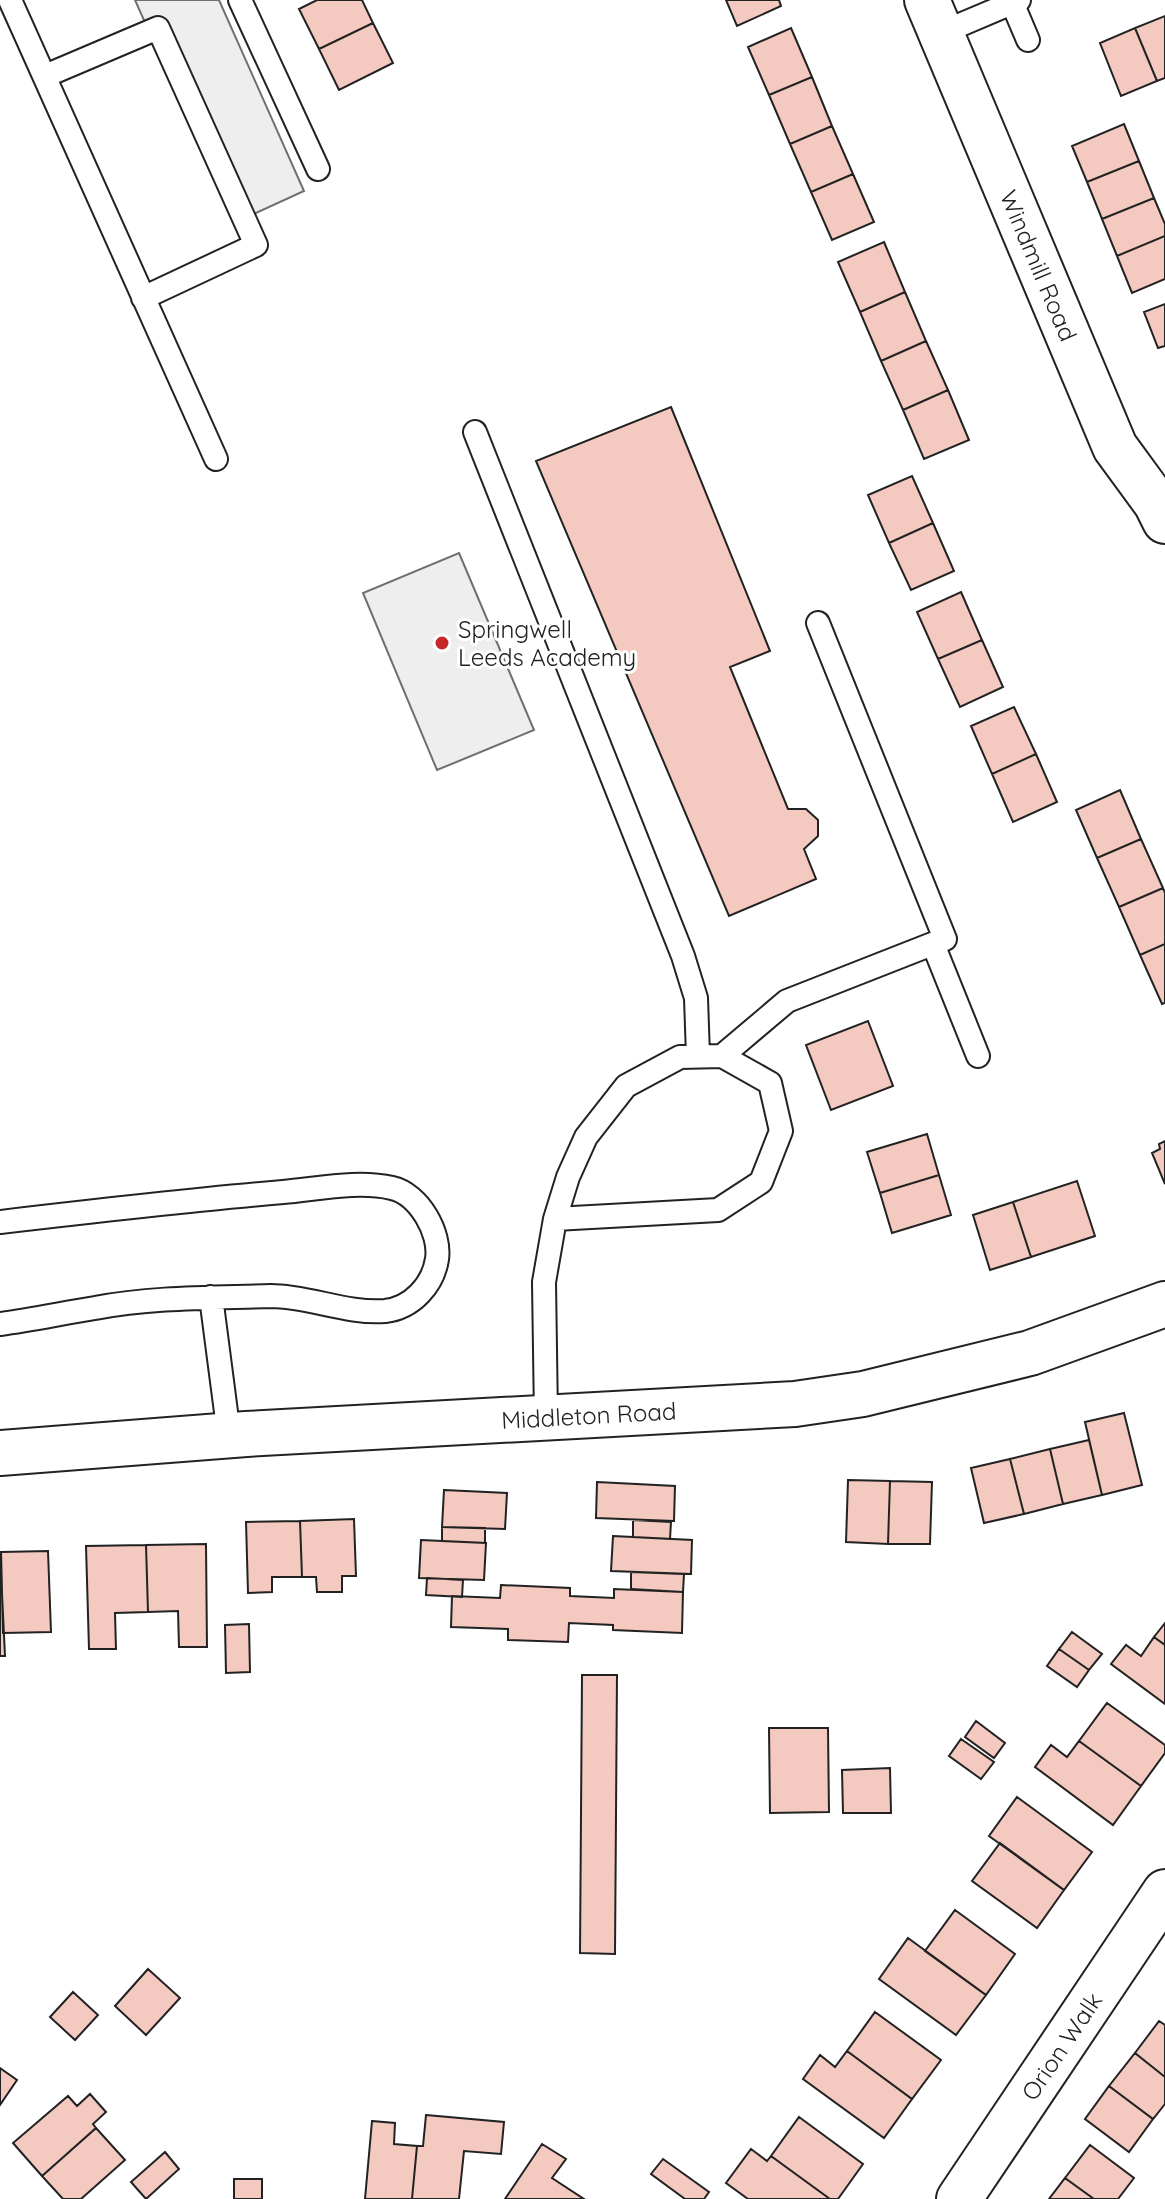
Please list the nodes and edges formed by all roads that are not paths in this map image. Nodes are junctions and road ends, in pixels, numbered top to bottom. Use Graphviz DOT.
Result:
graph roads {
  1 [pos="10,0"];
  2 [pos="240,0"];
  3 [pos="1014,1"];
  4 [pos="934,17"];
  5 [pos="1028,40"];
  6 [pos="45,76"];
  7 [pos="318,169"];
  8 [pos="143,298"];
  9 [pos="475,432"];
  10 [pos="216,459"];
  11 [pos="1165,521"];
  12 [pos="818,623"];
  13 [pos="933,944"];
  14 [pos="698,1056"];
  15 [pos="722,1056"];
  16 [pos="978,1056"];
  17 [pos="555,1219"];
  18 [pos="0,1222"];
  19 [pos="211,1297"];
  20 [pos="1165,1304"];
  21 [pos="0,1324"];
  22 [pos="546,1417"];
  23 [pos="229,1435"];
  24 [pos="0,1453"];
  25 [pos="1165,1892"];
  26 [pos="959,2199"];
  1 -- 6 [label="lane"];
  2 -- 7 [label="lane"];
  3 -- 4 [label="lane"];
  3 -- 5 [label="lane"];
  4 -- 11 [label="street, Windmill Road"];
  6 -- 8 [label="lane"];
  6 -- 8 [label="lane"];
  8 -- 10 [label="lane"];
  9 -- 14 [label="lane"];
  12 -- 13 [label="lane"];
  13 -- 15 [label="lane"];
  13 -- 16 [label="lane"];
  14 -- 15 [label="lane"];
  14 -- 17 [label="lane"];
  15 -- 17 [label="lane"];
  17 -- 22 [label="lane"];
  18 -- 19 [label="lane"];
  19 -- 21 [label="lane"];
  19 -- 23 [label="lane"];
  20 -- 22 [label="street, Middleton Road"];
  22 -- 23 [label="street, Middleton Road"];
  23 -- 24 [label="street, Middleton Road"];
  25 -- 26 [label="street, Orion Walk"];
}
